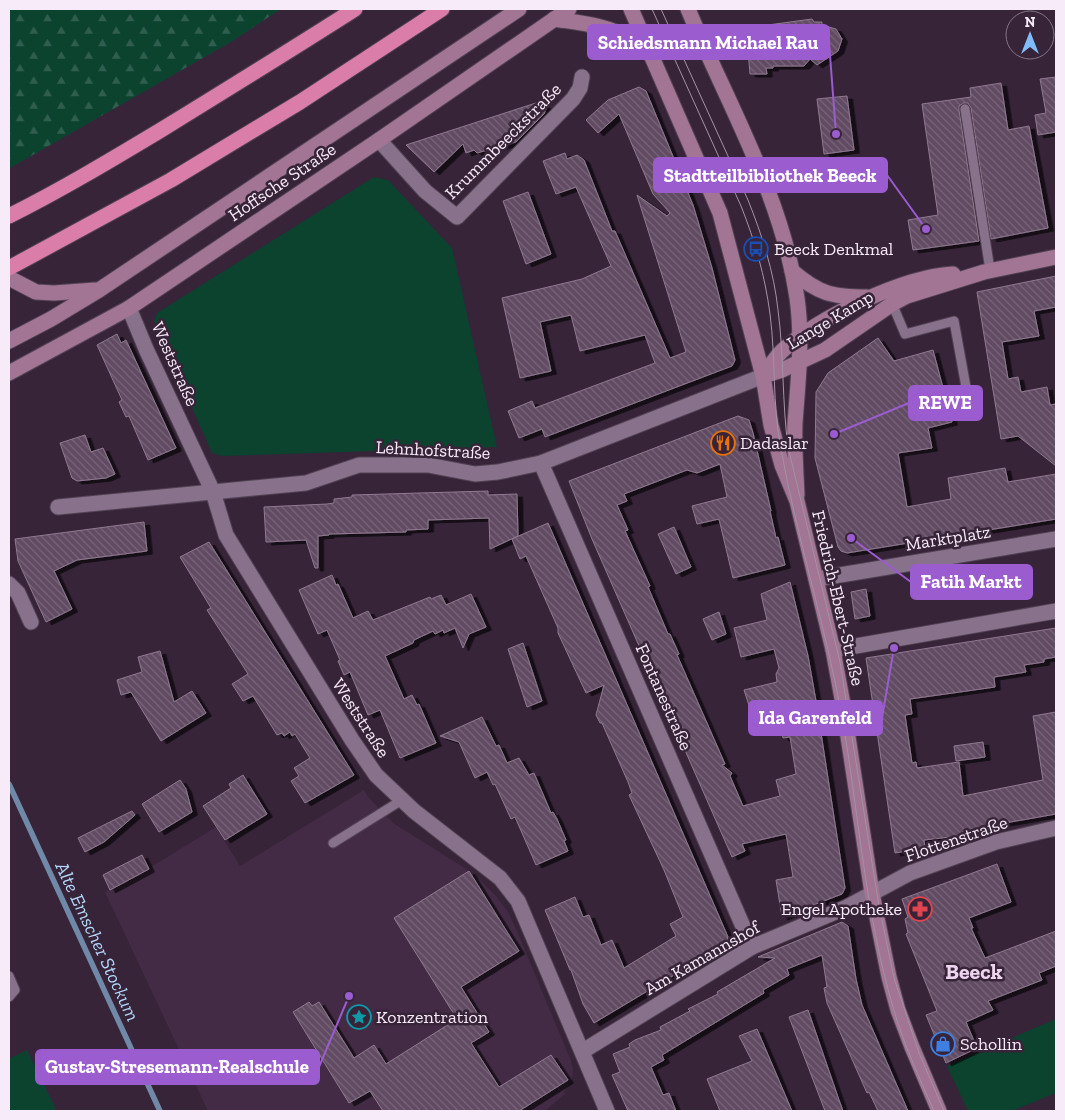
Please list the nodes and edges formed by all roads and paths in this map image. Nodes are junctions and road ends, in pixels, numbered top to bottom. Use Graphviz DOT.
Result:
graph roads {
  1 [pos="355,9"];
  2 [pos="442,9"];
  3 [pos="519,9"];
  4 [pos="569,9"];
  5 [pos="631,9"];
  6 [pos="688,9"];
  7 [pos="554,19"];
  8 [pos="653,56"];
  9 [pos="582,78"];
  10 [pos="965,109"];
  11 [pos="379,140"];
  12 [pos="9,216"];
  13 [pos="1056,257"];
  14 [pos="9,268"];
  15 [pos="792,271"];
  16 [pos="987,271"];
  17 [pos="9,278"];
  18 [pos="99,290"];
  19 [pos="871,297"];
  20 [pos="890,297"];
  21 [pos="129,308"];
  22 [pos="800,337"];
  23 [pos="9,341"];
  24 [pos="800,362"];
  25 [pos="9,373"];
  26 [pos="763,376"];
  27 [pos="968,398"];
  28 [pos="541,463"];
  29 [pos="213,492"];
  30 [pos="797,501"];
  31 [pos="58,507"];
  32 [pos="1056,539"];
  33 [pos="816,579"];
  34 [pos="9,584"];
  35 [pos="1056,611"];
  36 [pos="31,622"];
  37 [pos="833,650"];
  38 [pos="402,800"];
  39 [pos="1056,828"];
  40 [pos="333,843"];
  41 [pos="872,893"];
  42 [pos="752,946"];
  43 [pos="9,976"];
  44 [pos="9,996"];
  45 [pos="582,1051"];
  46 [pos="607,1111"];
  47 [pos="939,1111"];
  1 -- 12 [label="highway"];
  2 -- 14 [label="highway"];
  3 -- 18 [label="street, Hoffsche Straße"];
  4 -- 7 [label="street, Hoffsche Straße"];
  5 -- 8 [label="street, Friedrich-Ebert-Straße"];
  6 -- 15 [label="street, Friedrich-Ebert-Straße"];
  7 -- 8 [label="street"];
  7 -- 11 [label="street, Hoffsche Straße"];
  8 -- 26 [label="street, Friedrich-Ebert-Straße"];
  9 -- 11 [label="street, Krummbeeckstraße"];
  10 -- 16 [label="lane"];
  11 -- 21 [label="street, Hoffsche Straße"];
  13 -- 16 [label="street, Lange Kamp"];
  15 -- 19 [label="street"];
  15 -- 22 [label="street, Friedrich-Ebert-Straße"];
  16 -- 20 [label="street, Lange Kamp"];
  17 -- 18 [label="street"];
  18 -- 23 [label="street, Hoffsche Straße"];
  19 -- 20 [label="street, Lange Kamp"];
  19 -- 22 [label="street, Lange Kamp"];
  20 -- 24 [label="street, Lange Kamp"];
  20 -- 27 [label="lane"];
  21 -- 25 [label="street, Hoffsche Straße"];
  21 -- 29 [label="street, Weststraße"];
  22 -- 24 [label="street, Friedrich-Ebert-Straße"];
  22 -- 26 [label="street, Lange Kamp"];
  24 -- 26 [label="street, Lange Kamp"];
  24 -- 30 [label="street, Friedrich-Ebert-Straße"];
  26 -- 28 [label="street, Lehnhofstraße"];
  26 -- 30 [label="street, Friedrich-Ebert-Straße"];
  28 -- 29 [label="street, Lehnhofstraße"];
  28 -- 42 [label="street, Fontanestraße"];
  29 -- 31 [label="street, Lehnhofstraße"];
  29 -- 38 [label="street, Weststraße"];
  30 -- 33 [label="street, Friedrich-Ebert-Straße"];
  32 -- 33 [label="street, Marktplatz"];
  33 -- 37 [label="street, Friedrich-Ebert-Straße"];
  34 -- 36 [label="street"];
  35 -- 37 [label="street"];
  37 -- 41 [label="street, Friedrich-Ebert-Straße"];
  38 -- 40 [label="lane"];
  38 -- 45 [label="street, Weststraße"];
  39 -- 41 [label="street, Flottenstraße"];
  41 -- 42 [label="street, Am Kamannshof"];
  41 -- 47 [label="street, Friedrich-Ebert-Straße"];
  42 -- 45 [label="street, Am Kamannshof"];
  43 -- 44 [label="lane"];
  45 -- 46 [label="street, Weststraße"];
}
